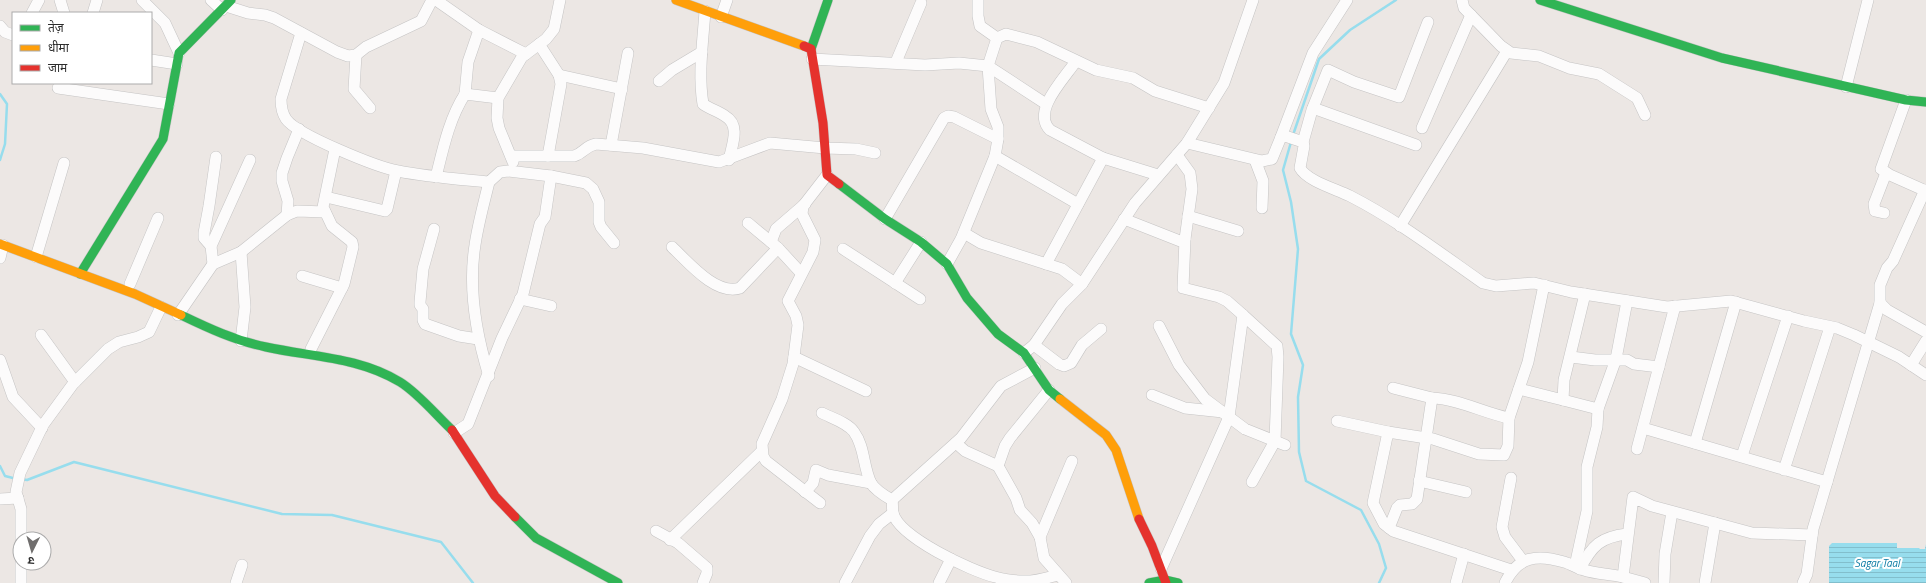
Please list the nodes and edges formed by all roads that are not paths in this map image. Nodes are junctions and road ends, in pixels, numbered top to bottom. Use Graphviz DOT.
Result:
graph roads {
  1 [pos="39,0"];
  2 [pos="60,0"];
  3 [pos="97,0"];
  4 [pos="142,0"];
  5 [pos="211,0"];
  6 [pos="432,0"];
  7 [pos="436,0"];
  8 [pos="560,0"];
  9 [pos="676,0"];
  10 [pos="727,0"];
  11 [pos="828,0"];
  12 [pos="978,0"];
  13 [pos="1253,0"];
  14 [pos="1347,0"];
  15 [pos="1462,0"];
  16 [pos="1540,0"];
  17 [pos="1868,0"];
  18 [pos="921,3"];
  19 [pos="227,5"];
  20 [pos="705,11"];
  21 [pos="33,12"];
  22 [pos="64,12"];
  23 [pos="93,12"];
  24 [pos="1471,15"];
  25 [pos="722,17"];
  26 [pos="1428,22"];
  27 [pos="0,26"];
  28 [pos="479,30"];
  29 [pos="301,33"];
  30 [pos="12,35"];
  31 [pos="998,38"];
  32 [pos="539,44"];
  33 [pos="1507,51"];
  34 [pos="179,52"];
  35 [pos="702,52"];
  36 [pos="628,53"];
  37 [pos="356,54"];
  38 [pos="526,54"];
  39 [pos="811,54"];
  40 [pos="152,60"];
  41 [pos="1076,61"];
  42 [pos="896,62"];
  43 [pos="177,64"];
  44 [pos="988,66"];
  45 [pos="559,75"];
  46 [pos="659,82"];
  47 [pos="58,88"];
  48 [pos="1846,88"];
  49 [pos="622,89"];
  50 [pos="465,94"];
  51 [pos="498,98"];
  52 [pos="1906,100"];
  53 [pos="1926,102"];
  54 [pos="169,104"];
  55 [pos="1046,104"];
  56 [pos="370,108"];
  57 [pos="1209,108"];
  58 [pos="1313,108"];
  59 [pos="1645,115"];
  60 [pos="1422,128"];
  61 [pos="299,129"];
  62 [pos="1293,139"];
  63 [pos="998,140"];
  64 [pos="1187,143"];
  65 [pos="611,145"];
  66 [pos="1416,145"];
  67 [pos="825,148"];
  68 [pos="335,149"];
  69 [pos="875,153"];
  70 [pos="1177,155"];
  71 [pos="511,156"];
  72 [pos="548,156"];
  73 [pos="995,156"];
  74 [pos="216,157"];
  75 [pos="1103,158"];
  76 [pos="250,160"];
  77 [pos="729,160"];
  78 [pos="1255,160"];
  79 [pos="64,163"];
  80 [pos="396,171"];
  81 [pos="518,172"];
  82 [pos="1886,173"];
  83 [pos="827,175"];
  84 [pos="1158,175"];
  85 [pos="436,176"];
  86 [pos="551,176"];
  87 [pos="489,182"];
  88 [pos="1925,190"];
  89 [pos="326,197"];
  90 [pos="805,204"];
  91 [pos="1078,204"];
  92 [pos="1262,208"];
  93 [pos="325,212"];
  94 [pos="1884,213"];
  95 [pos="287,215"];
  96 [pos="1188,216"];
  97 [pos="158,218"];
  98 [pos="1124,219"];
  99 [pos="885,220"];
  100 [pos="748,223"];
  101 [pos="1400,226"];
  102 [pos="434,229"];
  103 [pos="1238,231"];
  104 [pos="964,233"];
  105 [pos="1185,239"];
  106 [pos="921,242"];
  107 [pos="614,243"];
  108 [pos="2,244"];
  109 [pos="774,245"];
  110 [pos="211,246"];
  111 [pos="672,247"];
  112 [pos="843,249"];
  113 [pos="241,252"];
  114 [pos="33,253"];
  115 [pos="0,258"];
  116 [pos="212,264"];
  117 [pos="946,264"];
  118 [pos="1046,264"];
  119 [pos="82,271"];
  120 [pos="801,273"];
  121 [pos="302,276"];
  122 [pos="895,283"];
  123 [pos="130,284"];
  124 [pos="1082,284"];
  125 [pos="1544,285"];
  126 [pos="342,288"];
  127 [pos="1586,294"];
  128 [pos="520,299"];
  129 [pos="920,299"];
  130 [pos="1627,301"];
  131 [pos="1736,302"];
  132 [pos="1880,303"];
  133 [pos="552,306"];
  134 [pos="1675,306"];
  135 [pos="161,307"];
  136 [pos="180,313"];
  137 [pos="1243,315"];
  138 [pos="1788,316"];
  139 [pos="1159,326"];
  140 [pos="1830,327"];
  141 [pos="1101,329"];
  142 [pos="1926,332"];
  143 [pos="41,335"];
  144 [pos="241,338"];
  145 [pos="478,339"];
  146 [pos="1869,341"];
  147 [pos="1926,341"];
  148 [pos="1034,345"];
  149 [pos="312,349"];
  150 [pos="1024,353"];
  151 [pos="794,357"];
  152 [pos="1571,357"];
  153 [pos="1616,359"];
  154 [pos="0,360"];
  155 [pos="1912,365"];
  156 [pos="1659,367"];
  157 [pos="1035,368"];
  158 [pos="1926,375"];
  159 [pos="489,376"];
  160 [pos="76,382"];
  161 [pos="1392,388"];
  162 [pos="1519,389"];
  163 [pos="1049,390"];
  164 [pos="866,391"];
  165 [pos="1152,395"];
  166 [pos="1432,398"];
  167 [pos="1563,400"];
  168 [pos="1598,409"];
  169 [pos="822,413"];
  170 [pos="1226,414"];
  171 [pos="1509,418"];
  172 [pos="1337,421"];
  173 [pos="42,428"];
  174 [pos="1643,428"];
  175 [pos="456,432"];
  176 [pos="1388,432"];
  177 [pos="1425,437"];
  178 [pos="956,443"];
  179 [pos="1280,443"];
  180 [pos="1696,443"];
  181 [pos="1637,450"];
  182 [pos="762,451"];
  183 [pos="1742,456"];
  184 [pos="1072,461"];
  185 [pos="998,466"];
  186 [pos="1784,470"];
  187 [pos="1511,478"];
  188 [pos="1419,481"];
  189 [pos="1252,482"];
  190 [pos="1827,482"];
  191 [pos="871,483"];
  192 [pos="805,492"];
  193 [pos="1466,492"];
  194 [pos="17,495"];
  195 [pos="0,499"];
  196 [pos="892,500"];
  197 [pos="820,503"];
  198 [pos="1672,512"];
  199 [pos="893,513"];
  200 [pos="1715,523"];
  201 [pos="1389,528"];
  202 [pos="21,531"];
  203 [pos="656,531"];
  204 [pos="1627,534"];
  205 [pos="1812,534"];
  206 [pos="1040,537"];
  207 [pos="670,540"];
  208 [pos="1464,554"];
  209 [pos="951,559"];
  210 [pos="1523,561"];
  211 [pos="242,566"];
  212 [pos="1578,568"];
  213 [pos="1511,570"];
  214 [pos="21,571"];
  215 [pos="1164,577"];
  216 [pos="1623,577"];
  217 [pos="1062,579"];
  218 [pos="21,583"];
  219 [pos="236,583"];
  220 [pos="618,583"];
  221 [pos="630,583"];
  222 [pos="703,583"];
  223 [pos="845,583"];
  224 [pos="939,583"];
  225 [pos="1149,583"];
  226 [pos="1178,583"];
  227 [pos="1456,583"];
  228 [pos="1505,583"];
  229 [pos="1645,583"];
  230 [pos="1664,583"];
  231 [pos="1705,583"];
  232 [pos="1803,583"];
  1 -- 21 [label="street"];
  2 -- 22 [label="street"];
  3 -- 23 [label="street"];
  4 -- 34 [label="street"];
  5 -- 19 [label="street"];
  6 -- 37 [label="street"];
  7 -- 28 [label="street"];
  8 -- 32 [label="street"];
  9 -- 20 [label="street"];
  10 -- 25 [label="street"];
  11 -- 39 [label="street"];
  12 -- 31 [label="street"];
  13 -- 57 [label="street"];
  14 -- 62 [label="street"];
  15 -- 24 [label="street"];
  16 -- 48 [label="street"];
  17 -- 48 [label="street"];
  18 -- 42 [label="street"];
  19 -- 29 [label="street"];
  19 -- 34 [label="street"];
  20 -- 25 [label="street"];
  20 -- 35 [label="street"];
  24 -- 33 [label="street"];
  24 -- 60 [label="street"];
  25 -- 39 [label="street"];
  26 -- 58 [label="street"];
  27 -- 30 [label="street"];
  28 -- 38 [label="street"];
  28 -- 50 [label="street"];
  29 -- 37 [label="street"];
  29 -- 61 [label="street"];
  31 -- 41 [label="street"];
  31 -- 44 [label="street"];
  32 -- 38 [label="street"];
  32 -- 45 [label="street"];
  33 -- 59 [label="street"];
  33 -- 101 [label="street"];
  34 -- 43 [label="street"];
  35 -- 46 [label="street"];
  35 -- 77 [label="street"];
  36 -- 49 [label="street"];
  37 -- 56 [label="street"];
  38 -- 51 [label="street"];
  39 -- 42 [label="street"];
  39 -- 67 [label="street"];
  40 -- 43 [label="street"];
  41 -- 55 [label="street"];
  41 -- 57 [label="street"];
  42 -- 44 [label="street"];
  43 -- 54 [label="street"];
  44 -- 55 [label="street"];
  44 -- 63 [label="street"];
  45 -- 49 [label="street"];
  45 -- 72 [label="street"];
  47 -- 54 [label="street"];
  48 -- 52 [label="street"];
  49 -- 65 [label="street"];
  50 -- 51 [label="street"];
  50 -- 85 [label="street"];
  51 -- 71 [label="street"];
  52 -- 53 [label="street"];
  52 -- 82 [label="street"];
  54 -- 119 [label="street"];
  55 -- 75 [label="street"];
  57 -- 64 [label="street"];
  58 -- 62 [label="street"];
  58 -- 66 [label="street"];
  61 -- 68 [label="street"];
  61 -- 95 [label="street"];
  62 -- 78 [label="street"];
  62 -- 101 [label="street"];
  63 -- 73 [label="street"];
  63 -- 99 [label="street"];
  64 -- 70 [label="street"];
  64 -- 78 [label="street"];
  65 -- 72 [label="street"];
  65 -- 77 [label="street"];
  67 -- 69 [label="street"];
  67 -- 77 [label="street"];
  67 -- 83 [label="street"];
  68 -- 80 [label="street"];
  68 -- 89 [label="street"];
  70 -- 84 [label="street"];
  70 -- 96 [label="street"];
  71 -- 72 [label="street"];
  71 -- 81 [label="street"];
  73 -- 91 [label="street"];
  73 -- 104 [label="street"];
  74 -- 110 [label="street"];
  75 -- 84 [label="street"];
  75 -- 91 [label="street"];
  76 -- 110 [label="street"];
  78 -- 92 [label="street"];
  79 -- 114 [label="street"];
  80 -- 85 [label="street"];
  80 -- 89 [label="street"];
  81 -- 86 [label="street"];
  81 -- 87 [label="street"];
  82 -- 88 [label="street"];
  82 -- 94 [label="street"];
  83 -- 90 [label="street"];
  83 -- 99 [label="street"];
  84 -- 98 [label="street"];
  85 -- 87 [label="street"];
  86 -- 107 [label="street"];
  86 -- 128 [label="street"];
  87 -- 145 [label="street"];
  88 -- 132 [label="street"];
  89 -- 93 [label="street"];
  90 -- 109 [label="street"];
  90 -- 120 [label="street"];
  91 -- 118 [label="street"];
  93 -- 95 [label="street"];
  93 -- 126 [label="street"];
  95 -- 113 [label="street"];
  96 -- 103 [label="street"];
  96 -- 105 [label="street"];
  97 -- 123 [label="street"];
  98 -- 105 [label="street"];
  98 -- 124 [label="street"];
  99 -- 106 [label="street"];
  100 -- 109 [label="street"];
  101 -- 125 [label="street"];
  102 -- 145 [label="street"];
  104 -- 117 [label="street"];
  104 -- 118 [label="street"];
  105 -- 137 [label="street"];
  106 -- 117 [label="street"];
  106 -- 122 [label="street"];
  108 -- 114 [label="street"];
  108 -- 115 [label="street"];
  109 -- 111 [label="street"];
  109 -- 120 [label="street"];
  110 -- 116 [label="street"];
  112 -- 122 [label="street"];
  113 -- 116 [label="street"];
  113 -- 144 [label="street"];
  114 -- 119 [label="street"];
  116 -- 136 [label="street"];
  117 -- 150 [label="street"];
  118 -- 124 [label="street"];
  119 -- 123 [label="street"];
  119 -- 135 [label="street"];
  120 -- 151 [label="street"];
  121 -- 126 [label="street"];
  122 -- 129 [label="street"];
  123 -- 136 [label="street"];
  124 -- 148 [label="street"];
  125 -- 127 [label="street"];
  125 -- 162 [label="street"];
  126 -- 149 [label="street"];
  127 -- 130 [label="street"];
  127 -- 152 [label="street"];
  128 -- 133 [label="street"];
  128 -- 159 [label="street"];
  130 -- 134 [label="street"];
  130 -- 153 [label="street"];
  131 -- 134 [label="street"];
  131 -- 138 [label="street"];
  131 -- 180 [label="street"];
  132 -- 142 [label="street"];
  132 -- 146 [label="street"];
  134 -- 156 [label="street"];
  135 -- 136 [label="street"];
  135 -- 160 [label="street"];
  136 -- 144 [label="street"];
  137 -- 170 [label="street"];
  137 -- 179 [label="street"];
  138 -- 140 [label="street"];
  138 -- 183 [label="street"];
  139 -- 170 [label="street"];
  140 -- 146 [label="street"];
  140 -- 186 [label="street"];
  141 -- 148 [label="street"];
  143 -- 160 [label="street"];
  144 -- 149 [label="street"];
  144 -- 175 [label="street"];
  145 -- 159 [label="street"];
  146 -- 155 [label="street"];
  146 -- 190 [label="street"];
  147 -- 155 [label="street"];
  148 -- 150 [label="street"];
  149 -- 175 [label="street"];
  150 -- 157 [label="street"];
  151 -- 164 [label="street"];
  151 -- 182 [label="street"];
  152 -- 153 [label="street"];
  152 -- 167 [label="street"];
  153 -- 156 [label="street"];
  153 -- 168 [label="street"];
  154 -- 173 [label="street"];
  155 -- 158 [label="street"];
  156 -- 174 [label="street"];
  157 -- 163 [label="street"];
  157 -- 178 [label="street"];
  159 -- 175 [label="street"];
  160 -- 173 [label="street"];
  161 -- 166 [label="street"];
  162 -- 167 [label="street"];
  162 -- 171 [label="street"];
  163 -- 185 [label="street"];
  163 -- 215 [label="street"];
  165 -- 170 [label="street"];
  166 -- 171 [label="street"];
  166 -- 177 [label="street"];
  167 -- 168 [label="street"];
  168 -- 212 [label="street"];
  169 -- 191 [label="street"];
  170 -- 179 [label="street"];
  170 -- 215 [label="street"];
  171 -- 177 [label="street"];
  172 -- 176 [label="street"];
  173 -- 194 [label="street"];
  174 -- 180 [label="street"];
  174 -- 181 [label="street"];
  175 -- 220 [label="street"];
  175 -- 221 [label="street"];
  176 -- 177 [label="street"];
  176 -- 201 [label="street"];
  177 -- 188 [label="street"];
  178 -- 185 [label="street"];
  178 -- 196 [label="street"];
  179 -- 189 [label="street"];
  180 -- 183 [label="street"];
  182 -- 192 [label="street"];
  182 -- 207 [label="street"];
  183 -- 186 [label="street"];
  184 -- 206 [label="street"];
  185 -- 206 [label="street"];
  186 -- 190 [label="street"];
  187 -- 210 [label="street"];
  188 -- 193 [label="street"];
  188 -- 201 [label="street"];
  190 -- 205 [label="street"];
  191 -- 192 [label="street"];
  191 -- 196 [label="street"];
  192 -- 197 [label="street"];
  194 -- 195 [label="street"];
  194 -- 202 [label="street"];
  196 -- 199 [label="street"];
  198 -- 200 [label="street"];
  198 -- 204 [label="street"];
  198 -- 230 [label="street"];
  199 -- 209 [label="street"];
  199 -- 223 [label="street"];
  200 -- 205 [label="street"];
  200 -- 231 [label="street"];
  201 -- 208 [label="street"];
  203 -- 207 [label="street"];
  204 -- 212 [label="street"];
  204 -- 216 [label="street"];
  205 -- 232 [label="street"];
  206 -- 217 [label="street"];
  207 -- 222 [label="street"];
  208 -- 213 [label="street"];
  208 -- 227 [label="street"];
  209 -- 217 [label="street"];
  209 -- 224 [label="street"];
  210 -- 212 [label="street"];
  210 -- 213 [label="street"];
  211 -- 219 [label="street"];
  212 -- 216 [label="street"];
  213 -- 228 [label="street"];
  214 -- 218 [label="street"];
  215 -- 225 [label="street"];
  215 -- 226 [label="street"];
  216 -- 229 [label="street"];
}
